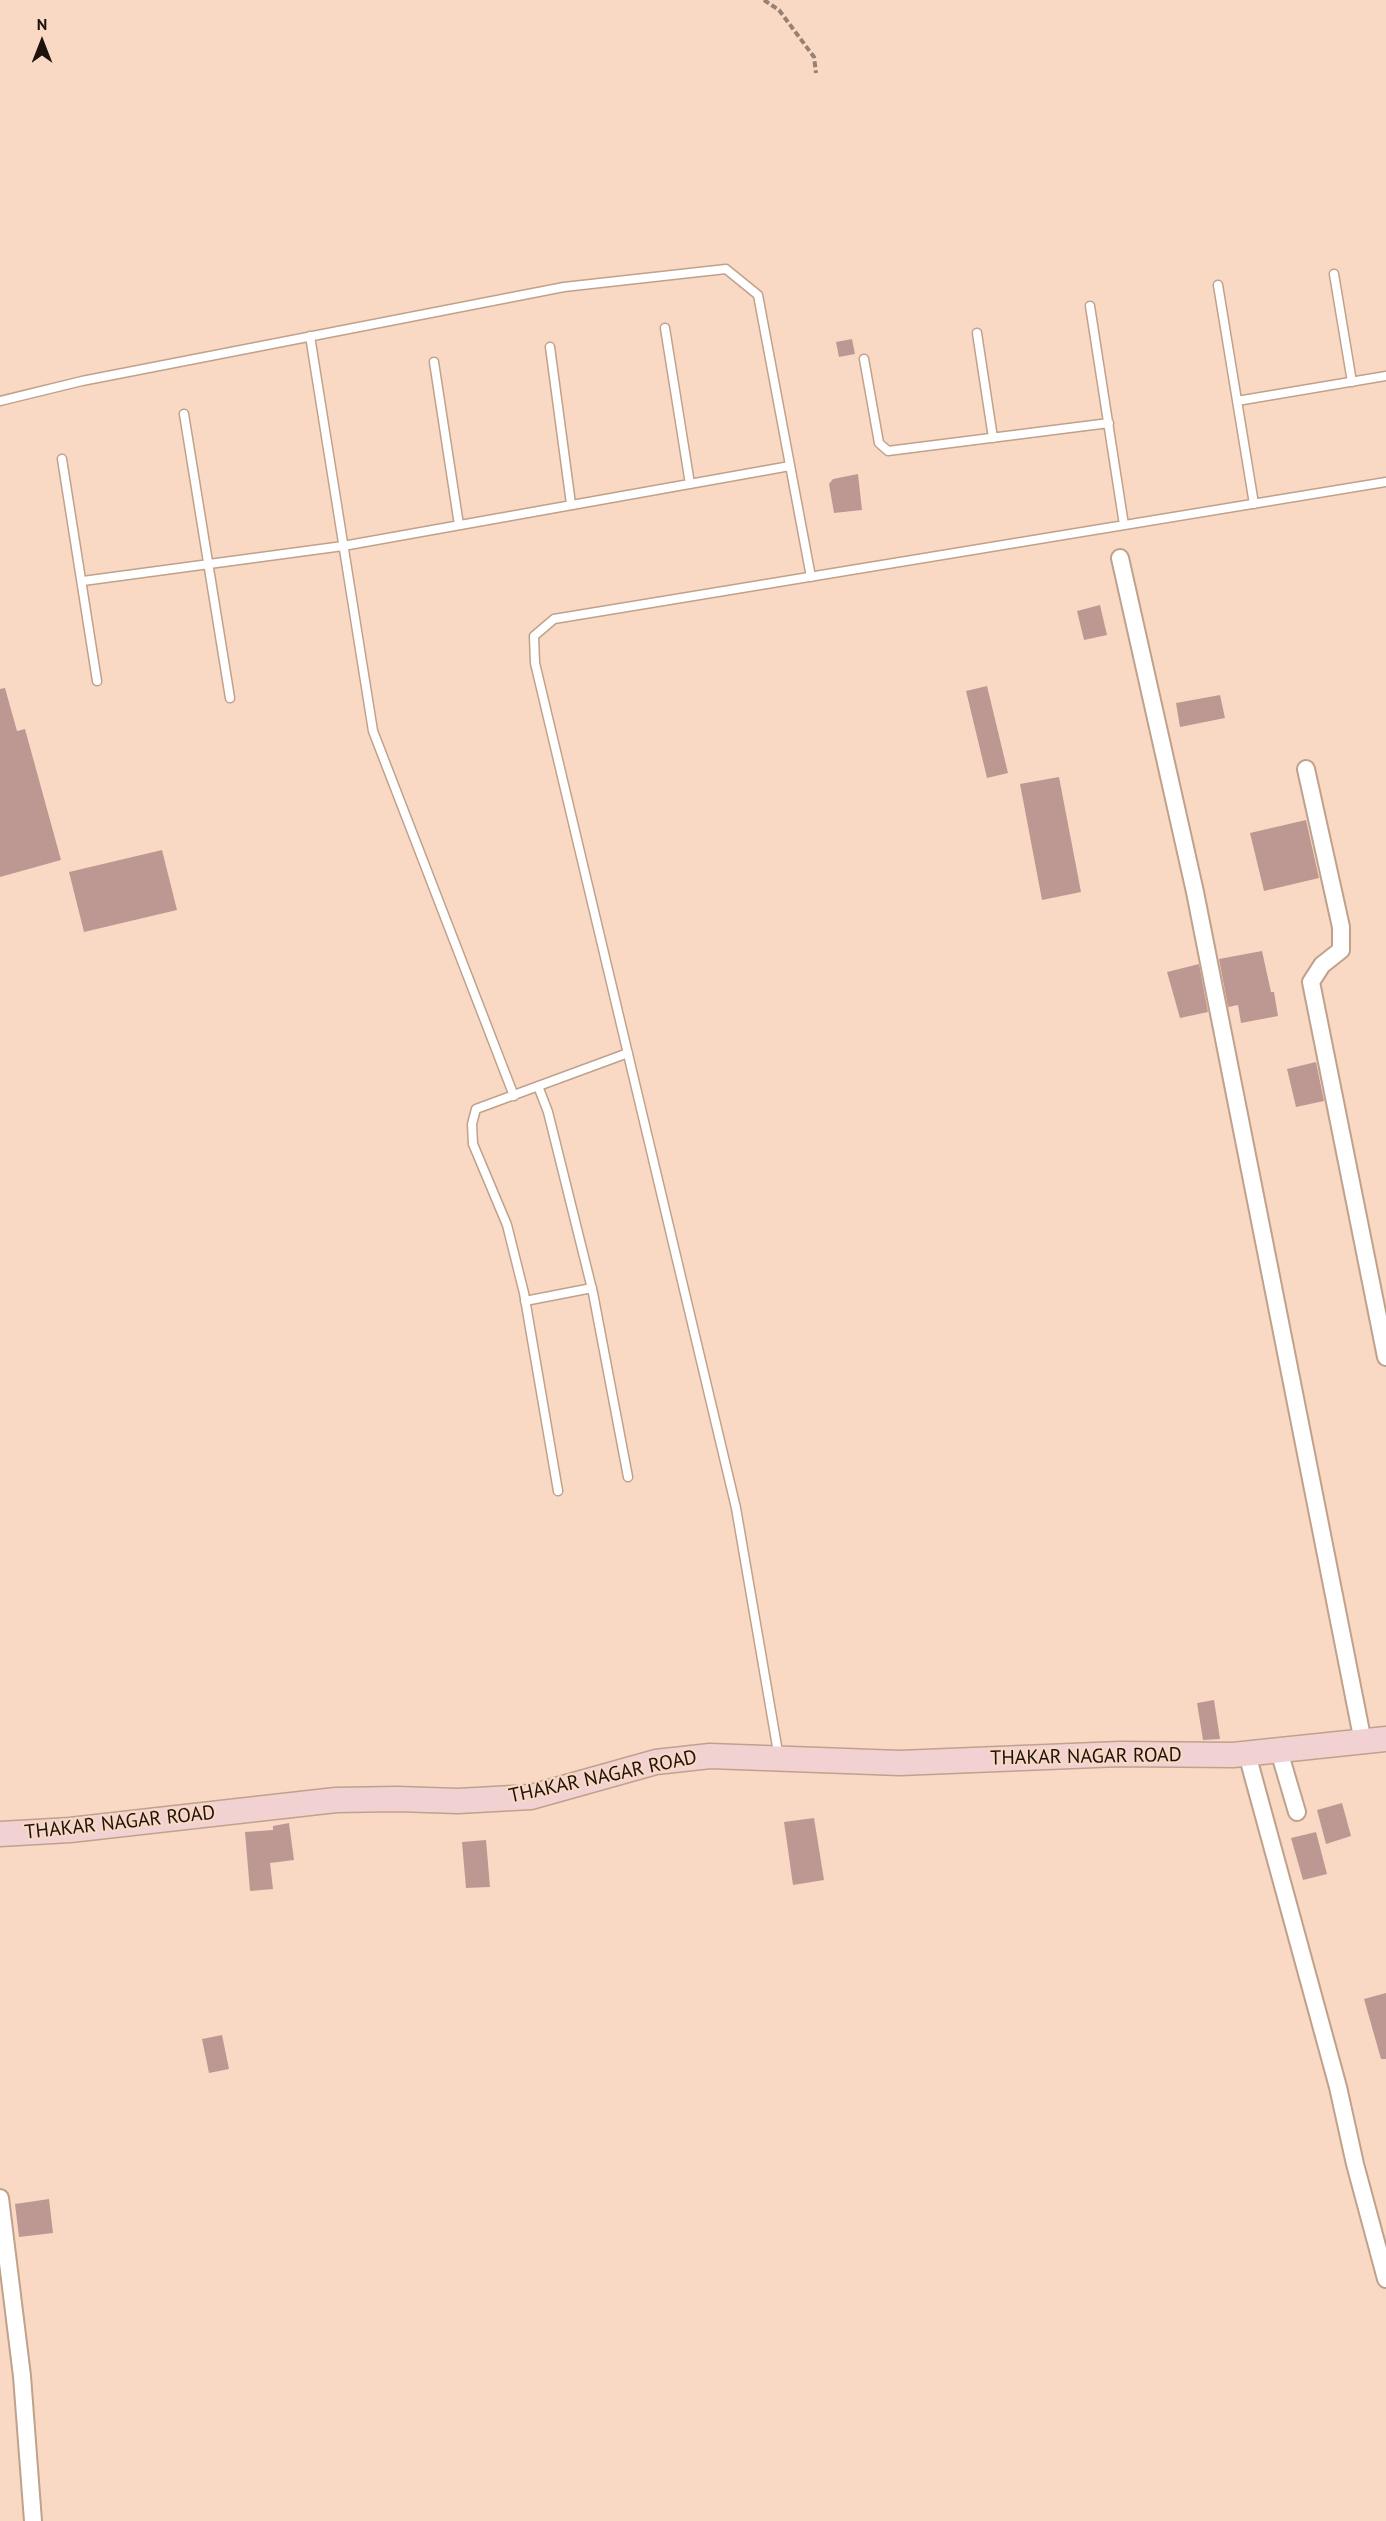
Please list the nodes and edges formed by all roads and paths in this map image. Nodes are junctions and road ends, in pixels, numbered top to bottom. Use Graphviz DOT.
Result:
graph roads {
  1 [pos="764,0"];
  2 [pos="816,73"];
  3 [pos="1334,274"];
  4 [pos="1218,285"];
  5 [pos="1090,306"];
  6 [pos="664,328"];
  7 [pos="976,333"];
  8 [pos="310,336"];
  9 [pos="550,347"];
  10 [pos="864,359"];
  11 [pos="434,362"];
  12 [pos="1386,376"];
  13 [pos="1352,382"];
  14 [pos="0,401"];
  15 [pos="1238,401"];
  16 [pos="184,414"];
  17 [pos="1108,423"];
  18 [pos="993,438"];
  19 [pos="62,459"];
  20 [pos="790,466"];
  21 [pos="1386,482"];
  22 [pos="690,484"];
  23 [pos="572,504"];
  24 [pos="1254,504"];
  25 [pos="459,525"];
  26 [pos="1124,525"];
  27 [pos="343,546"];
  28 [pos="1120,558"];
  29 [pos="208,564"];
  30 [pos="811,577"];
  31 [pos="83,581"];
  32 [pos="97,681"];
  33 [pos="230,698"];
  34 [pos="1306,769"];
  35 [pos="628,1053"];
  36 [pos="538,1086"];
  37 [pos="514,1096"];
  38 [pos="592,1288"];
  39 [pos="525,1301"];
  40 [pos="1386,1357"];
  41 [pos="628,1477"];
  42 [pos="558,1491"];
  43 [pos="1375,1740"];
  44 [pos="1279,1751"];
  45 [pos="1247,1754"];
  46 [pos="779,1758"];
  47 [pos="1297,1812"];
  48 [pos="0,1834"];
  49 [pos="0,2198"];
  50 [pos="1386,2279"];
  51 [pos="33,2521"];
  1 -- 2 [label="path"];
  3 -- 13 [label="lane"];
  4 -- 15 [label="lane"];
  5 -- 17 [label="lane"];
  6 -- 22 [label="lane"];
  7 -- 18 [label="lane"];
  8 -- 14 [label="lane"];
  8 -- 20 [label="lane"];
  8 -- 27 [label="lane"];
  9 -- 23 [label="lane"];
  10 -- 18 [label="lane"];
  11 -- 25 [label="lane"];
  12 -- 13 [label="lane"];
  13 -- 15 [label="lane"];
  15 -- 24 [label="lane"];
  16 -- 29 [label="lane"];
  17 -- 18 [label="lane"];
  17 -- 26 [label="lane"];
  19 -- 31 [label="lane"];
  20 -- 22 [label="lane"];
  20 -- 30 [label="lane"];
  21 -- 24 [label="lane"];
  22 -- 23 [label="lane"];
  23 -- 25 [label="lane"];
  24 -- 26 [label="lane"];
  25 -- 27 [label="lane"];
  26 -- 30 [label="lane"];
  27 -- 29 [label="lane"];
  27 -- 37 [label="lane"];
  28 -- 43 [label="street"];
  29 -- 31 [label="lane"];
  29 -- 33 [label="lane"];
  30 -- 35 [label="lane"];
  31 -- 32 [label="lane"];
  34 -- 40 [label="street"];
  35 -- 36 [label="lane"];
  35 -- 46 [label="lane"];
  36 -- 37 [label="lane"];
  36 -- 38 [label="lane"];
  37 -- 39 [label="lane"];
  38 -- 39 [label="lane"];
  38 -- 41 [label="lane"];
  39 -- 42 [label="lane"];
  43 -- 44 [label="street, THAKAR NAGAR ROAD"];
  44 -- 45 [label="street, THAKAR NAGAR ROAD"];
  44 -- 47 [label="street"];
  45 -- 46 [label="street, THAKAR NAGAR ROAD"];
  45 -- 50 [label="street"];
  46 -- 48 [label="street, THAKAR NAGAR ROAD"];
  49 -- 51 [label="street"];
}
